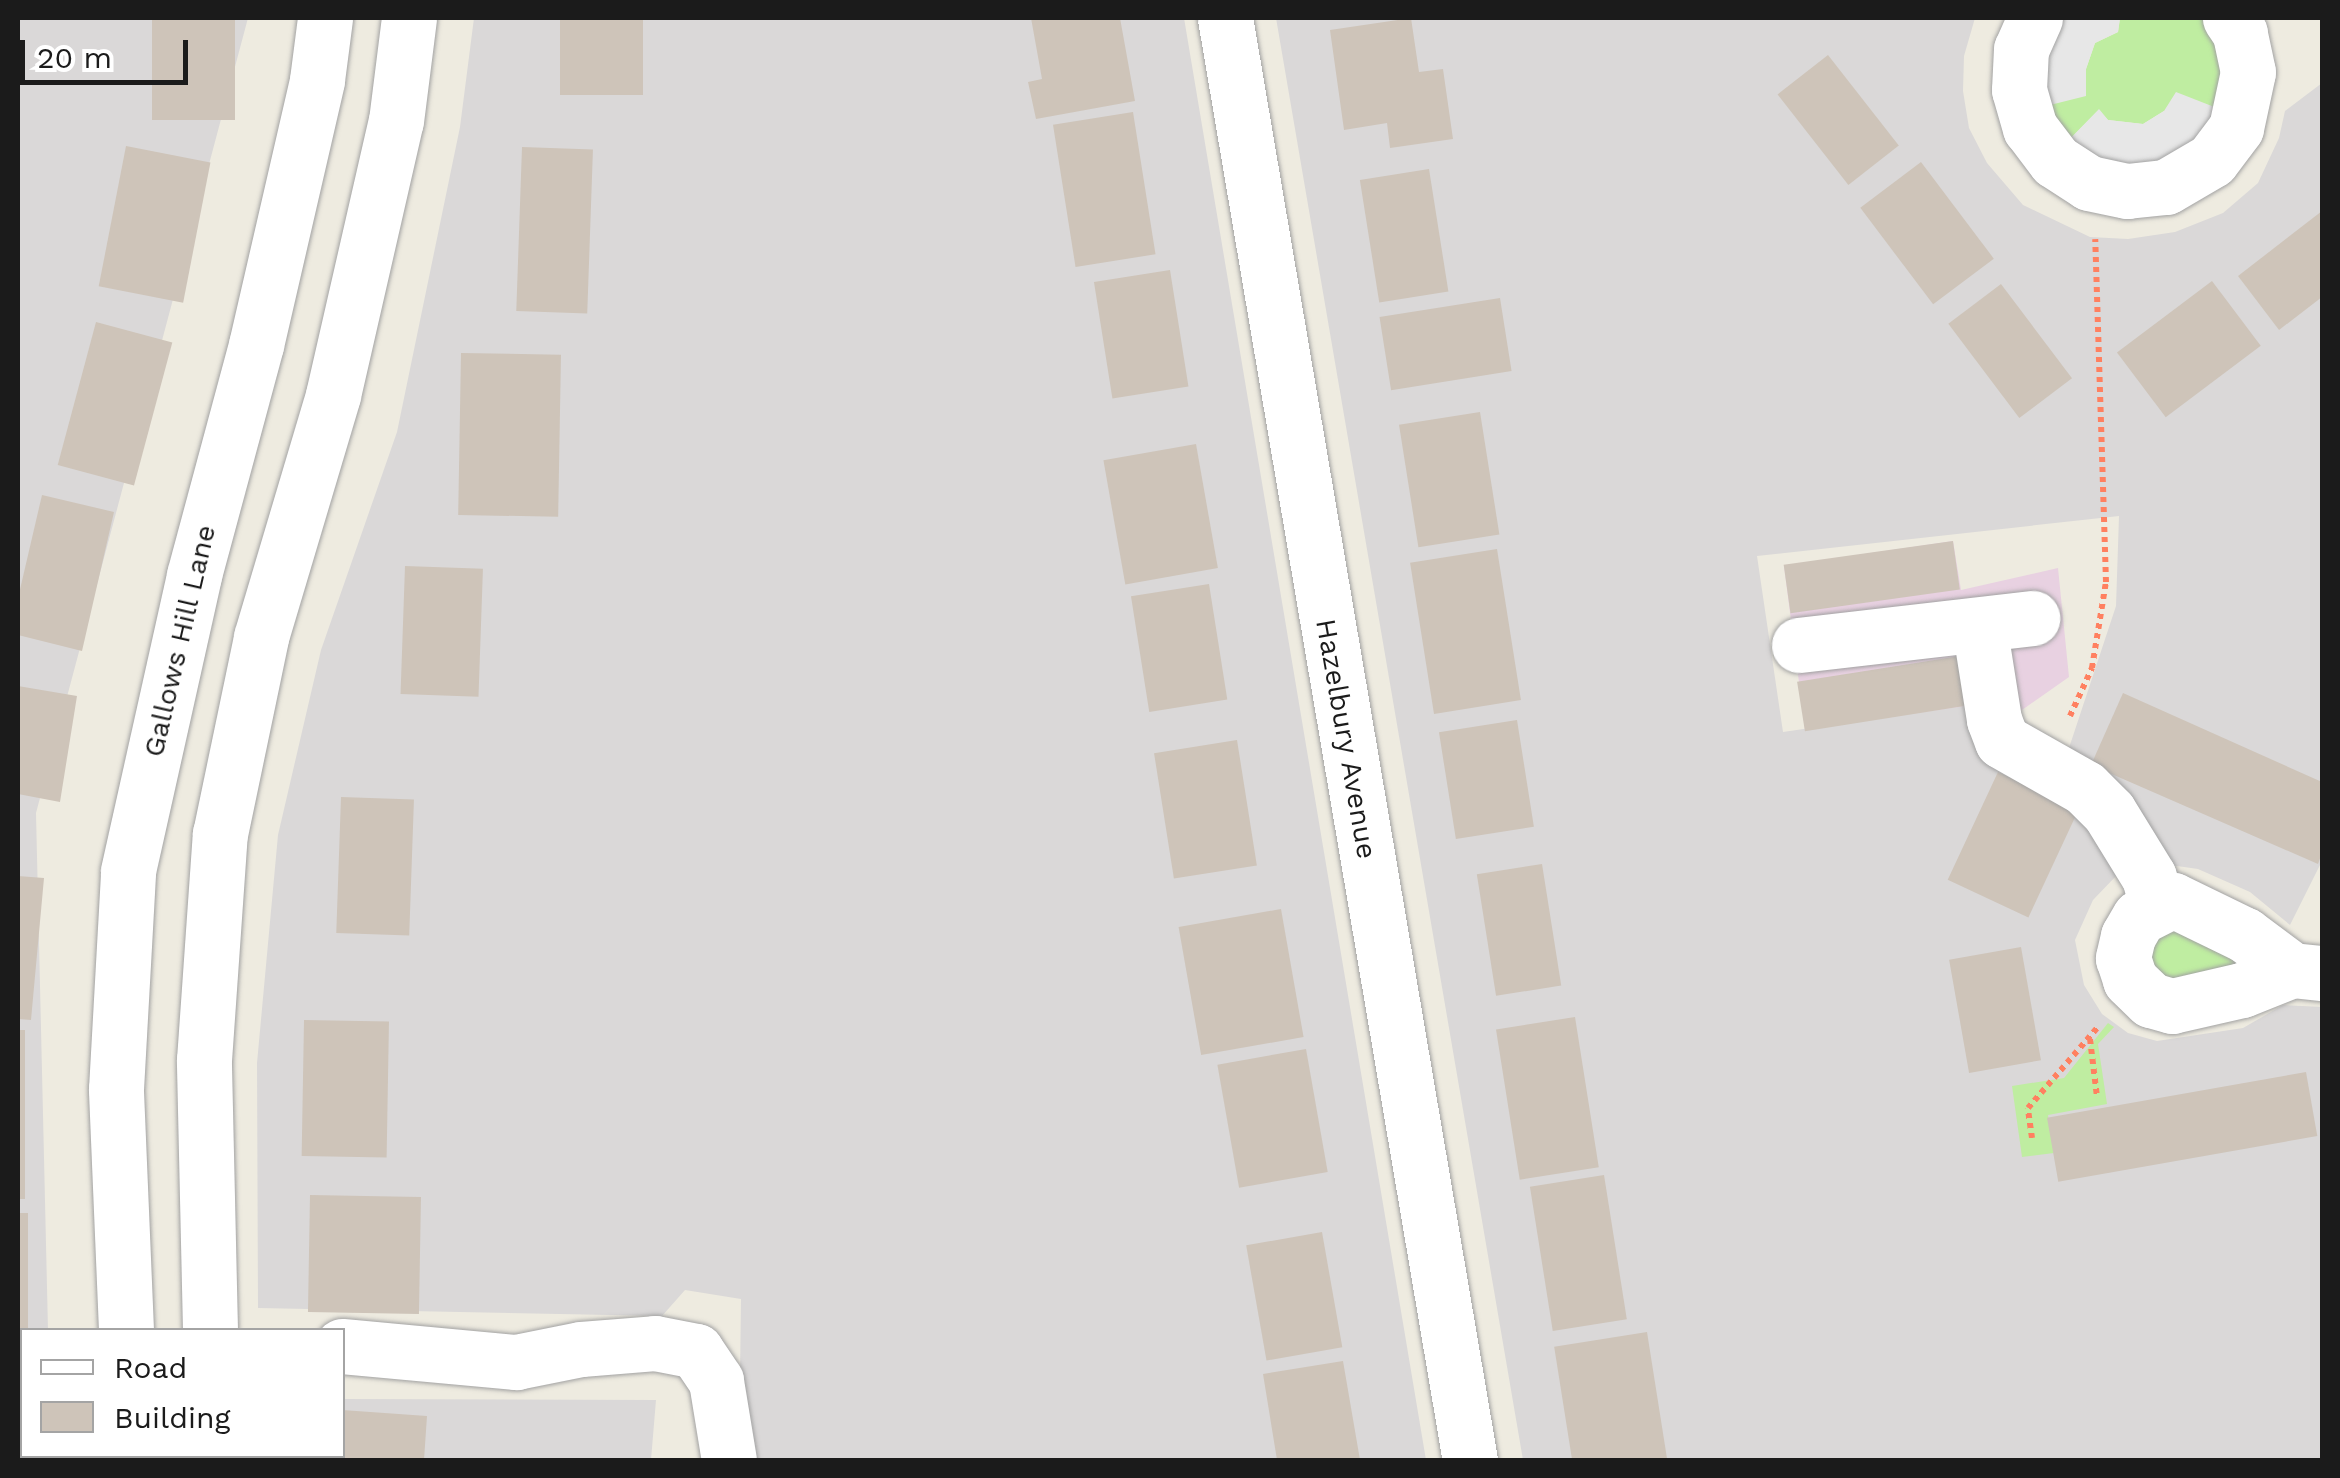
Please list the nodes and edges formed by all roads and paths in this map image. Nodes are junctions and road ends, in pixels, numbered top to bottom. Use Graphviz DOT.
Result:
graph roads {
  1 [pos="325,18"];
  2 [pos="409,18"];
  3 [pos="1224,18"];
  4 [pos="2035,18"];
  5 [pos="2230,18"];
  6 [pos="2094,225"];
  7 [pos="2032,618"];
  8 [pos="1978,624"];
  9 [pos="1799,645"];
  10 [pos="2068,722"];
  11 [pos="2157,906"];
  12 [pos="2308,972"];
  13 [pos="2100,1024"];
  14 [pos="2090,1038"];
  15 [pos="2097,1097"];
  16 [pos="2032,1138"];
  17 [pos="208,1264"];
  18 [pos="124,1274"];
  19 [pos="126,1328"];
  20 [pos="210,1328"];
  21 [pos="345,1346"];
  22 [pos="729,1460"];
  23 [pos="1470,1460"];
  1 -- 18 [label="street, Gallows Hill Lane"];
  2 -- 17 [label="street"];
  3 -- 23 [label="street, Hazelbury Avenue"];
  4 -- 5 [label="street"];
  6 -- 10 [label="path"];
  7 -- 8 [label="street"];
  8 -- 9 [label="street"];
  8 -- 11 [label="street"];
  11 -- 12 [label="street"];
  11 -- 12 [label="street"];
  13 -- 14 [label="path"];
  14 -- 15 [label="path"];
  14 -- 16 [label="path"];
  17 -- 18 [label="street"];
  17 -- 20 [label="street"];
  18 -- 19 [label="street, Gallows Hill Lane"];
  21 -- 22 [label="street"];
}
